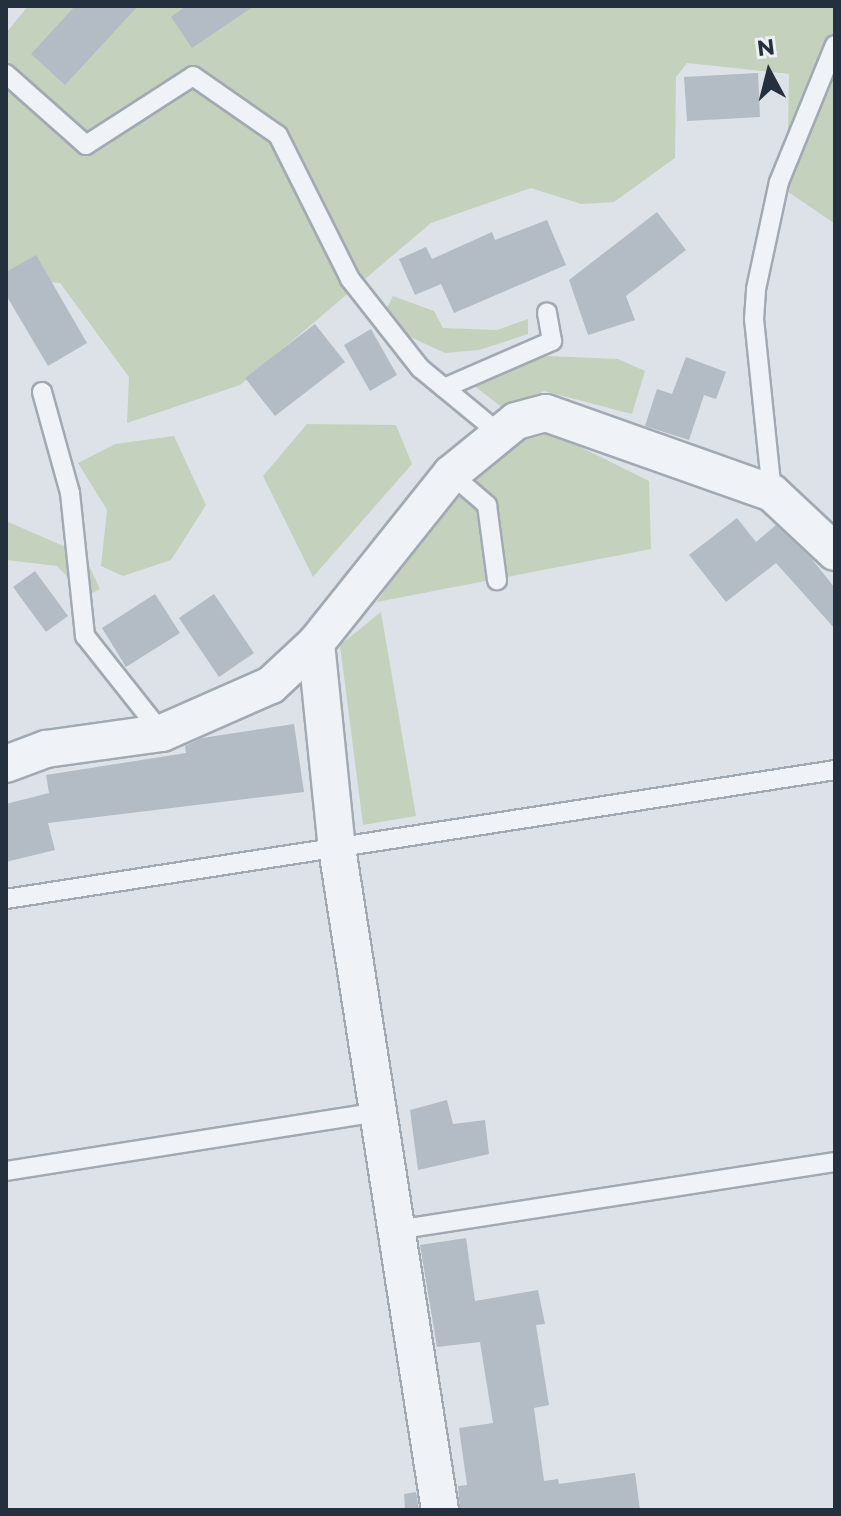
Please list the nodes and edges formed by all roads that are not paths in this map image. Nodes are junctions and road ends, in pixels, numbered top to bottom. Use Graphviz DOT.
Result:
graph roads {
  1 [pos="835,45"];
  2 [pos="6,74"];
  3 [pos="547,312"];
  4 [pos="444,388"];
  5 [pos="42,392"];
  6 [pos="500,434"];
  7 [pos="451,474"];
  8 [pos="772,493"];
  9 [pos="835,552"];
  10 [pos="497,580"];
  11 [pos="316,643"];
  12 [pos="162,733"];
  13 [pos="6,764"];
  14 [pos="835,770"];
  15 [pos="337,848"];
  16 [pos="6,899"];
  17 [pos="378,1112"];
  18 [pos="835,1162"];
  19 [pos="6,1171"];
  20 [pos="396,1230"];
  21 [pos="440,1510"];
  1 -- 8 [label="lane"];
  2 -- 4 [label="lane"];
  3 -- 4 [label="lane"];
  4 -- 6 [label="lane"];
  5 -- 12 [label="lane"];
  6 -- 7 [label="street"];
  6 -- 8 [label="street"];
  7 -- 10 [label="lane"];
  7 -- 11 [label="street"];
  8 -- 9 [label="street"];
  11 -- 12 [label="street"];
  11 -- 15 [label="street"];
  12 -- 13 [label="street"];
  14 -- 15 [label="lane"];
  15 -- 16 [label="lane"];
  15 -- 17 [label="street"];
  17 -- 19 [label="lane"];
  17 -- 20 [label="street"];
  18 -- 20 [label="lane"];
  20 -- 21 [label="street"];
}
